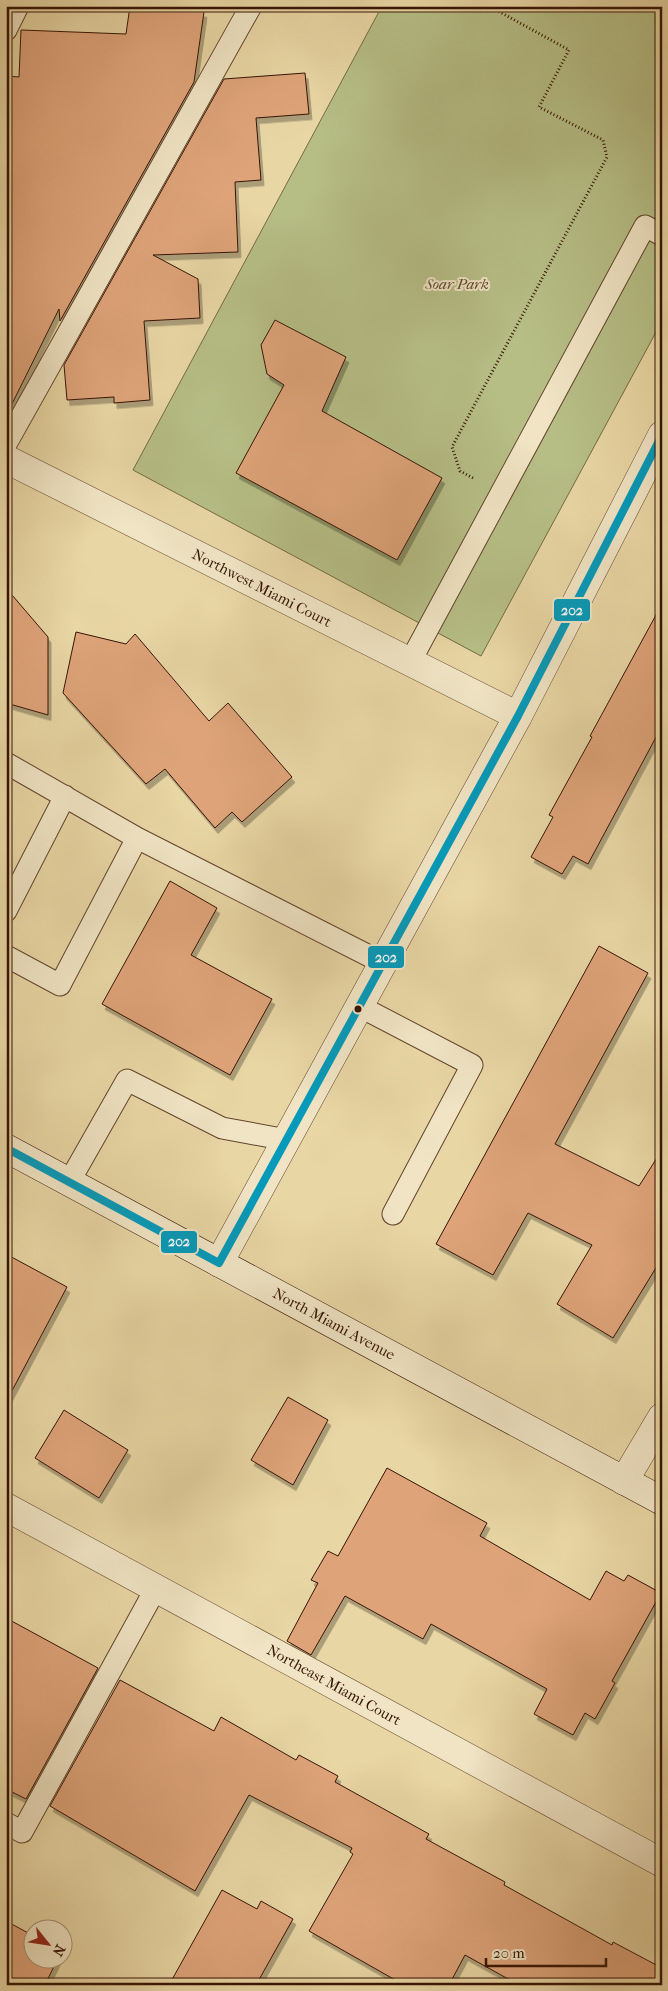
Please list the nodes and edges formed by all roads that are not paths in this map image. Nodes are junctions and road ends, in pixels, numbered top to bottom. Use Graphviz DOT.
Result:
graph roads {
  1 [pos="18,6"];
  2 [pos="251,6"];
  3 [pos="6,30"];
  4 [pos="662,235"];
  5 [pos="662,435"];
  6 [pos="6,444"];
  7 [pos="6,459"];
  8 [pos="410,662"];
  9 [pos="518,716"];
  10 [pos="6,764"];
  11 [pos="65,796"];
  12 [pos="137,838"];
  13 [pos="6,911"];
  14 [pos="6,956"];
  15 [pos="383,963"];
  16 [pos="359,1006"];
  17 [pos="287,1140"];
  18 [pos="6,1148"];
  19 [pos="69,1182"];
  20 [pos="392,1214"];
  21 [pos="219,1263"];
  22 [pos="662,1417"];
  23 [pos="624,1481"];
  24 [pos="662,1501"];
  25 [pos="6,1507"];
  26 [pos="156,1588"];
  27 [pos="6,1823"];
  28 [pos="662,1863"];
  1 -- 3 [label="lane"];
  2 -- 6 [label="lane"];
  4 -- 8 [label="lane"];
  5 -- 9 [label="street"];
  7 -- 8 [label="street, Northwest Miami Court"];
  8 -- 9 [label="street, Northwest Miami Court"];
  9 -- 15 [label="street"];
  10 -- 11 [label="lane"];
  11 -- 12 [label="lane"];
  11 -- 13 [label="lane"];
  12 -- 14 [label="lane"];
  12 -- 15 [label="lane"];
  15 -- 16 [label="street"];
  16 -- 17 [label="street"];
  16 -- 20 [label="lane"];
  17 -- 19 [label="lane"];
  17 -- 21 [label="street"];
  18 -- 19 [label="street, North Miami Avenue"];
  19 -- 21 [label="street, North Miami Avenue"];
  21 -- 23 [label="street, North Miami Avenue"];
  22 -- 23 [label="street"];
  23 -- 24 [label="street, North Miami Avenue"];
  25 -- 26 [label="street, Northeast Miami Court"];
  26 -- 27 [label="lane"];
  26 -- 28 [label="street, Northeast Miami Court"];
}
